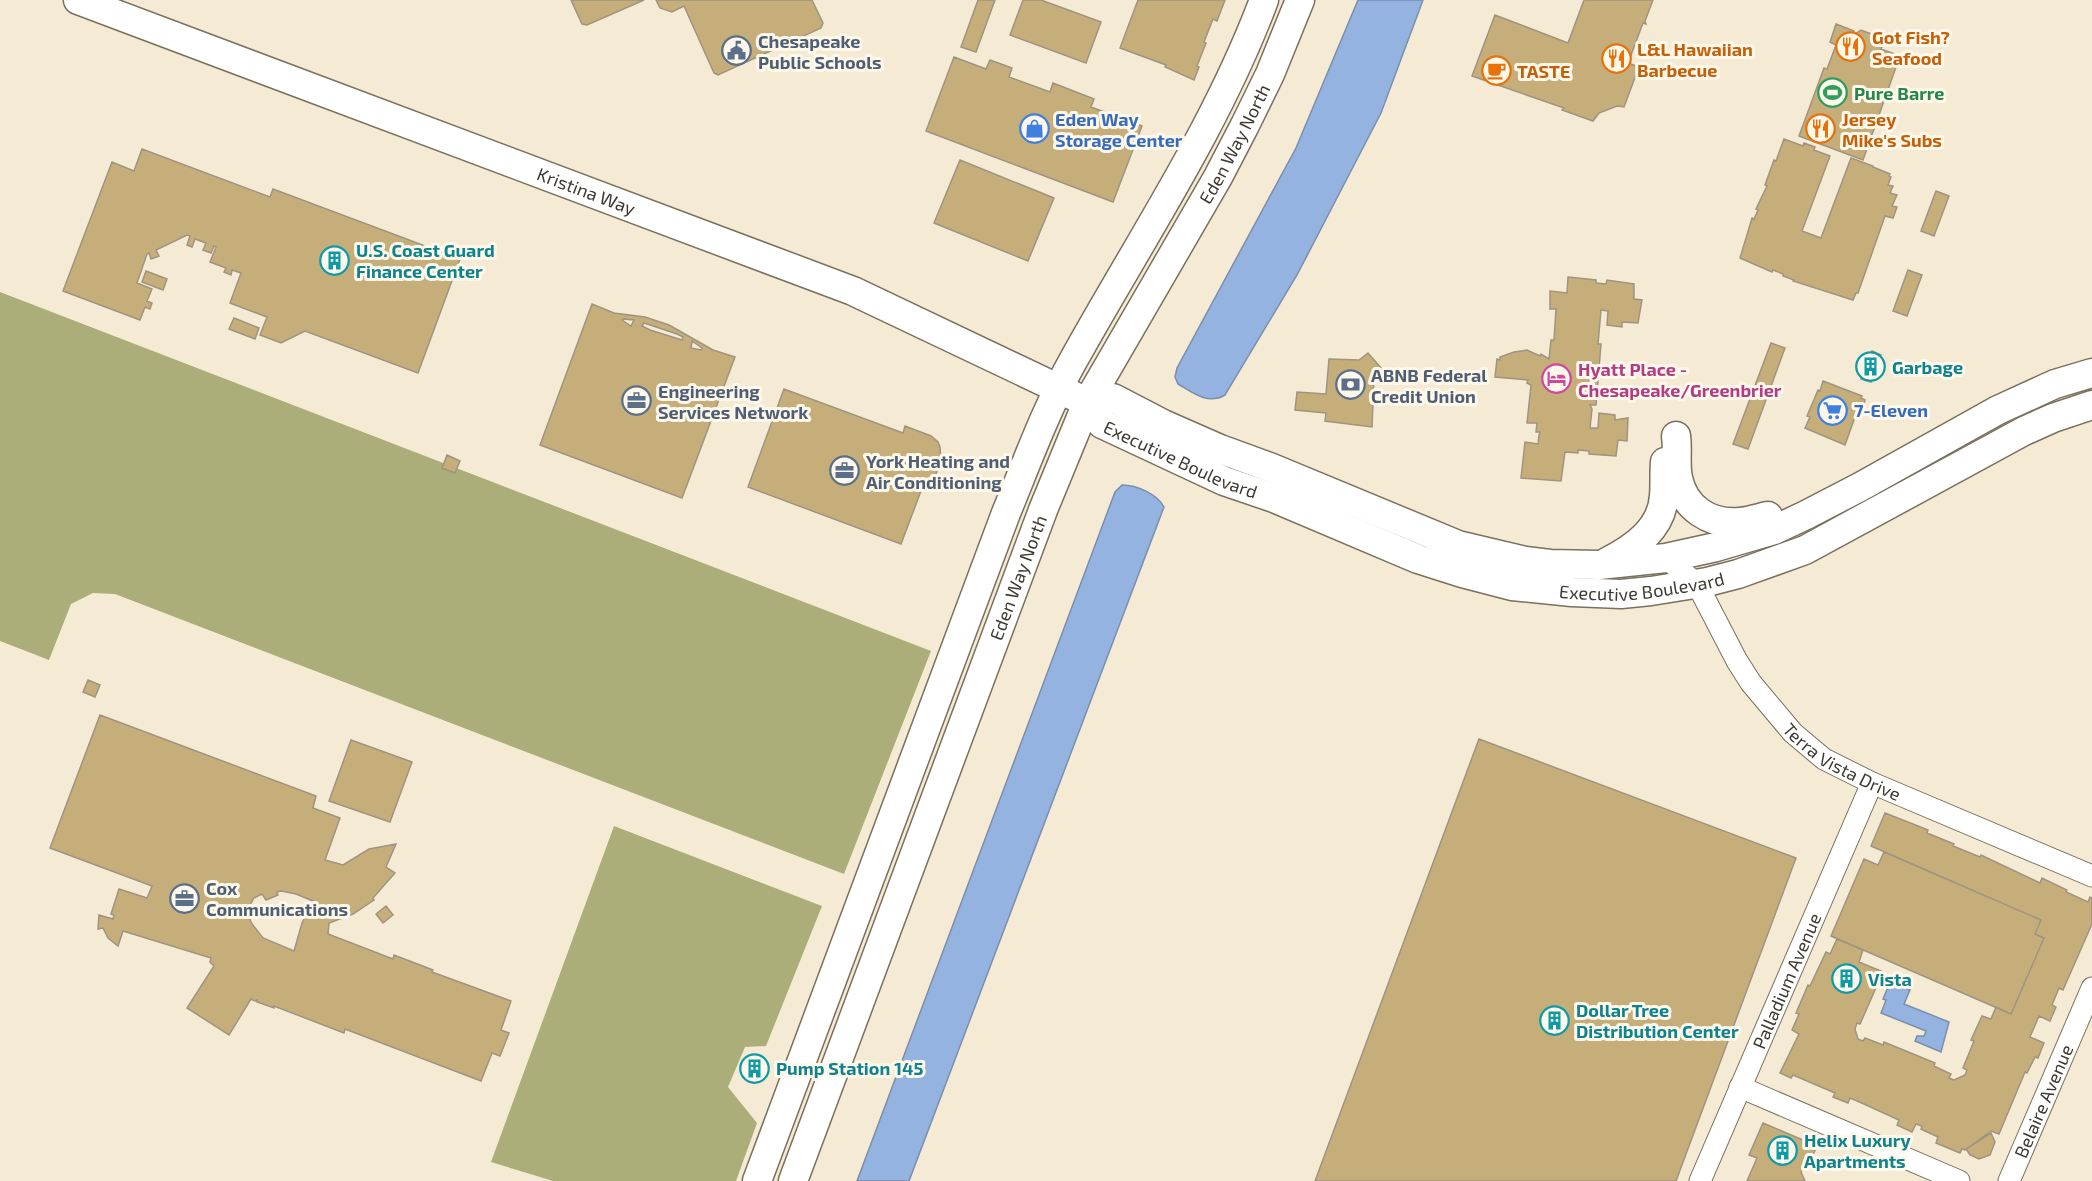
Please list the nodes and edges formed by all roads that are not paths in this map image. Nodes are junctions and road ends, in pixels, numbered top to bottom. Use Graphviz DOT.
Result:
graph roads {
  1 [pos="78,0"];
  2 [pos="1264,0"];
  3 [pos="1300,0"];
  4 [pos="2092,373"];
  5 [pos="1059,390"];
  6 [pos="1088,403"];
  7 [pos="2092,405"];
  8 [pos="1834,500"];
  9 [pos="1666,558"];
  10 [pos="1602,564"];
  11 [pos="1697,584"];
  12 [pos="1872,783"];
  13 [pos="2092,876"];
  14 [pos="2092,988"];
  15 [pos="1740,1087"];
  16 [pos="757,1181"];
  17 [pos="793,1181"];
  18 [pos="1701,1181"];
  19 [pos="1959,1181"];
  20 [pos="2009,1181"];
  1 -- 5 [label="street, Kristina Way"];
  2 -- 5 [label="street, Eden Way North"];
  3 -- 6 [label="street, Eden Way North"];
  4 -- 8 [label="street, Executive Boulevard"];
  5 -- 6 [label="street, Kristina Way"];
  5 -- 16 [label="street, Eden Way North"];
  6 -- 10 [label="street, Executive Boulevard"];
  6 -- 11 [label="street, Executive Boulevard"];
  6 -- 17 [label="street, Eden Way North"];
  7 -- 11 [label="street, Executive Boulevard"];
  8 -- 9 [label="street, Executive Boulevard"];
  8 -- 10 [label="street"];
  9 -- 10 [label="street, Executive Boulevard"];
  9 -- 11 [label="street, Terra Vista Drive"];
  11 -- 12 [label="street, Terra Vista Drive"];
  12 -- 13 [label="street, Terra Vista Drive"];
  12 -- 15 [label="street, Palladium Avenue"];
  14 -- 20 [label="street, Belaire Avenue"];
  15 -- 18 [label="street, Palladium Avenue"];
  15 -- 19 [label="street"];
}
